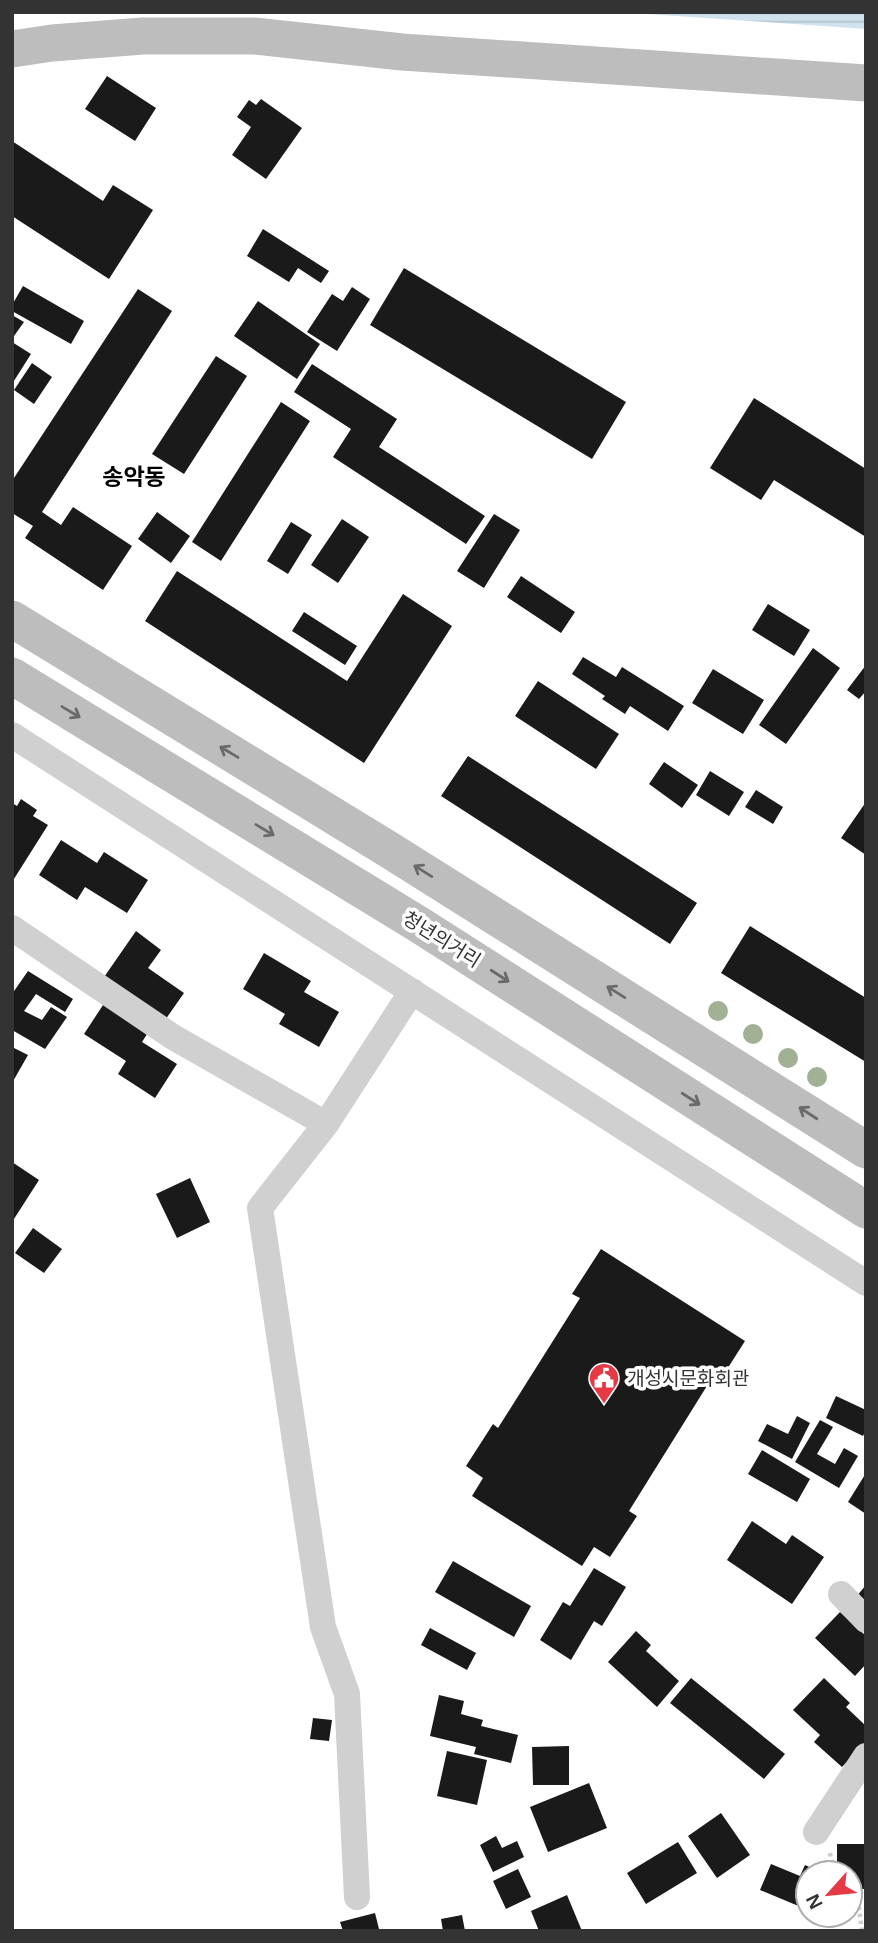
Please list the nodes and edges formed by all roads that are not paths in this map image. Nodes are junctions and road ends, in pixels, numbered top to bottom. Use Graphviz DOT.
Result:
graph roads {
  1 [pos="12,49"];
  2 [pos="866,83"];
  3 [pos="12,619"];
  4 [pos="12,677"];
  5 [pos="12,735"];
  6 [pos="12,928"];
  7 [pos="412,992"];
  8 [pos="326,1125"];
  9 [pos="866,1150"];
  10 [pos="866,1210"];
  11 [pos="866,1283"];
  12 [pos="841,1594"];
  13 [pos="866,1620"];
  14 [pos="866,1756"];
  15 [pos="816,1832"];
  16 [pos="357,1897"];
  1 -- 2 [label="main road"];
  9 -- 3 [label="main road, one-way"];
  4 -- 10 [label="main road, 청년의거리, one-way"];
  5 -- 7 [label="street"];
  6 -- 8 [label="street"];
  7 -- 8 [label="street"];
  7 -- 11 [label="street"];
  8 -- 16 [label="street"];
  12 -- 13 [label="street"];
  14 -- 15 [label="street"];
}
